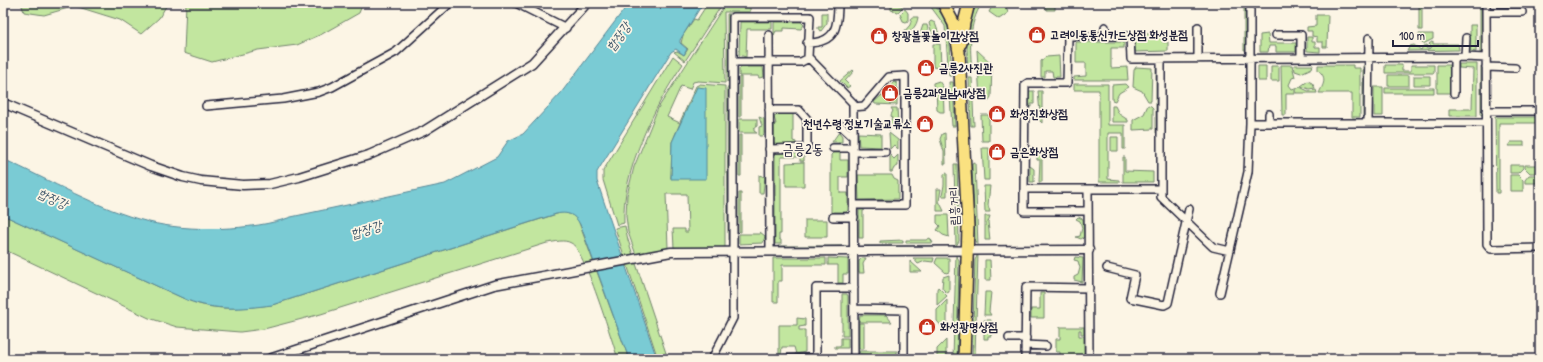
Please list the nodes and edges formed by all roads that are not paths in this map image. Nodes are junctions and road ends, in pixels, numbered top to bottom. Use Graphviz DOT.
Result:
graph roads {
  1 [pos="450,3"];
  2 [pos="516,3"];
  3 [pos="587,3"];
  4 [pos="838,3"];
  5 [pos="944,3"];
  6 [pos="969,3"];
  7 [pos="1250,3"];
  8 [pos="1486,3"];
  9 [pos="1486,12"];
  10 [pos="1522,12"];
  11 [pos="1105,27"];
  12 [pos="1198,27"];
  13 [pos="566,28"];
  14 [pos="769,35"];
  15 [pos="1276,35"];
  16 [pos="1105,36"];
  17 [pos="1369,38"];
  18 [pos="1466,38"];
  19 [pos="808,43"];
  20 [pos="959,52"];
  21 [pos="809,58"];
  22 [pos="1301,58"];
  23 [pos="1368,58"];
  24 [pos="1454,58"];
  25 [pos="1465,58"];
  26 [pos="1486,58"];
  27 [pos="1161,59"];
  28 [pos="1198,59"];
  29 [pos="1250,59"];
  30 [pos="733,62"];
  31 [pos="769,62"];
  32 [pos="1486,67"];
  33 [pos="1516,68"];
  34 [pos="1454,93"];
  35 [pos="3,103"];
  36 [pos="206,106"];
  37 [pos="853,107"];
  38 [pos="769,110"];
  39 [pos="1486,111"];
  40 [pos="1540,111"];
  41 [pos="1269,114"];
  42 [pos="1250,123"];
  43 [pos="1269,123"];
  44 [pos="1368,123"];
  45 [pos="1486,123"];
  46 [pos="840,125"];
  47 [pos="853,137"];
  48 [pos="834,148"];
  49 [pos="769,149"];
  50 [pos="853,150"];
  51 [pos="884,152"];
  52 [pos="1024,189"];
  53 [pos="1088,189"];
  54 [pos="1161,189"];
  55 [pos="854,205"];
  56 [pos="1189,209"];
  57 [pos="1088,211"];
  58 [pos="833,217"];
  59 [pos="854,217"];
  60 [pos="1186,222"];
  61 [pos="1540,248"];
  62 [pos="968,250"];
  63 [pos="1089,250"];
  64 [pos="732,251"];
  65 [pos="770,251"];
  66 [pos="854,251"];
  67 [pos="1230,251"];
  68 [pos="1107,268"];
  69 [pos="854,288"];
  70 [pos="1089,288"];
  71 [pos="1220,293"];
  72 [pos="854,309"];
  73 [pos="1009,338"];
  74 [pos="1026,342"];
  75 [pos="1046,346"];
  76 [pos="785,358"];
  77 [pos="269,359"];
  78 [pos="712,359"];
  79 [pos="816,359"];
  80 [pos="854,359"];
  81 [pos="904,359"];
  82 [pos="964,359"];
  83 [pos="1026,359"];
  84 [pos="1089,359"];
  1 -- 36 [label="street"];
  2 -- 13 [label="street"];
  3 -- 13 [label="street"];
  4 -- 19 [label="street"];
  5 -- 20 [label="main road, 림흥거리"];
  6 -- 20 [label="main road, 림흥거리"];
  7 -- 29 [label="street"];
  8 -- 9 [label="street"];
  9 -- 10 [label="street"];
  9 -- 26 [label="street"];
  11 -- 16 [label="street"];
  12 -- 28 [label="street"];
  13 -- 35 [label="street"];
  14 -- 31 [label="street"];
  15 -- 22 [label="street"];
  16 -- 27 [label="street"];
  16 -- 52 [label="street"];
  17 -- 23 [label="street"];
  18 -- 25 [label="street"];
  19 -- 21 [label="street"];
  19 -- 30 [label="street"];
  20 -- 62 [label="main road, 림흥거리"];
  21 -- 31 [label="street"];
  21 -- 37 [label="street"];
  22 -- 23 [label="street"];
  22 -- 29 [label="street"];
  23 -- 24 [label="street"];
  23 -- 44 [label="street"];
  24 -- 25 [label="street"];
  24 -- 34 [label="street"];
  25 -- 26 [label="street"];
  26 -- 32 [label="street"];
  27 -- 28 [label="street"];
  27 -- 54 [label="street"];
  28 -- 29 [label="street"];
  29 -- 42 [label="street"];
  30 -- 31 [label="street"];
  30 -- 64 [label="street"];
  31 -- 38 [label="street"];
  32 -- 33 [label="street"];
  32 -- 39 [label="street"];
  37 -- 47 [label="street"];
  37 -- 55 [label="street"];
  38 -- 49 [label="street"];
  38 -- 49 [label="street"];
  39 -- 40 [label="street"];
  39 -- 45 [label="street"];
  41 -- 43 [label="street"];
  42 -- 43 [label="street"];
  42 -- 67 [label="street"];
  43 -- 44 [label="street"];
  44 -- 45 [label="street"];
  45 -- 61 [label="street"];
  46 -- 47 [label="street"];
  47 -- 50 [label="street"];
  48 -- 50 [label="street"];
  49 -- 65 [label="street"];
  50 -- 51 [label="street"];
  50 -- 55 [label="street"];
  52 -- 53 [label="street"];
  52 -- 57 [label="street"];
  53 -- 54 [label="street"];
  53 -- 57 [label="street"];
  54 -- 60 [label="street"];
  55 -- 59 [label="street"];
  56 -- 60 [label="street"];
  57 -- 63 [label="street"];
  58 -- 59 [label="street"];
  59 -- 66 [label="street"];
  60 -- 67 [label="street"];
  60 -- 68 [label="street"];
  62 -- 63 [label="street"];
  62 -- 66 [label="street"];
  62 -- 82 [label="main road, 림흥거리"];
  63 -- 70 [label="street"];
  64 -- 65 [label="street"];
  64 -- 77 [label="street"];
  64 -- 78 [label="street"];
  65 -- 66 [label="street"];
  66 -- 69 [label="street"];
  67 -- 71 [label="street"];
  69 -- 72 [label="street"];
  69 -- 79 [label="street"];
  70 -- 74 [label="street"];
  70 -- 84 [label="street"];
  72 -- 80 [label="street"];
  72 -- 81 [label="street"];
  73 -- 74 [label="street"];
  74 -- 75 [label="street"];
  74 -- 83 [label="street"];
  76 -- 79 [label="street"];
}
